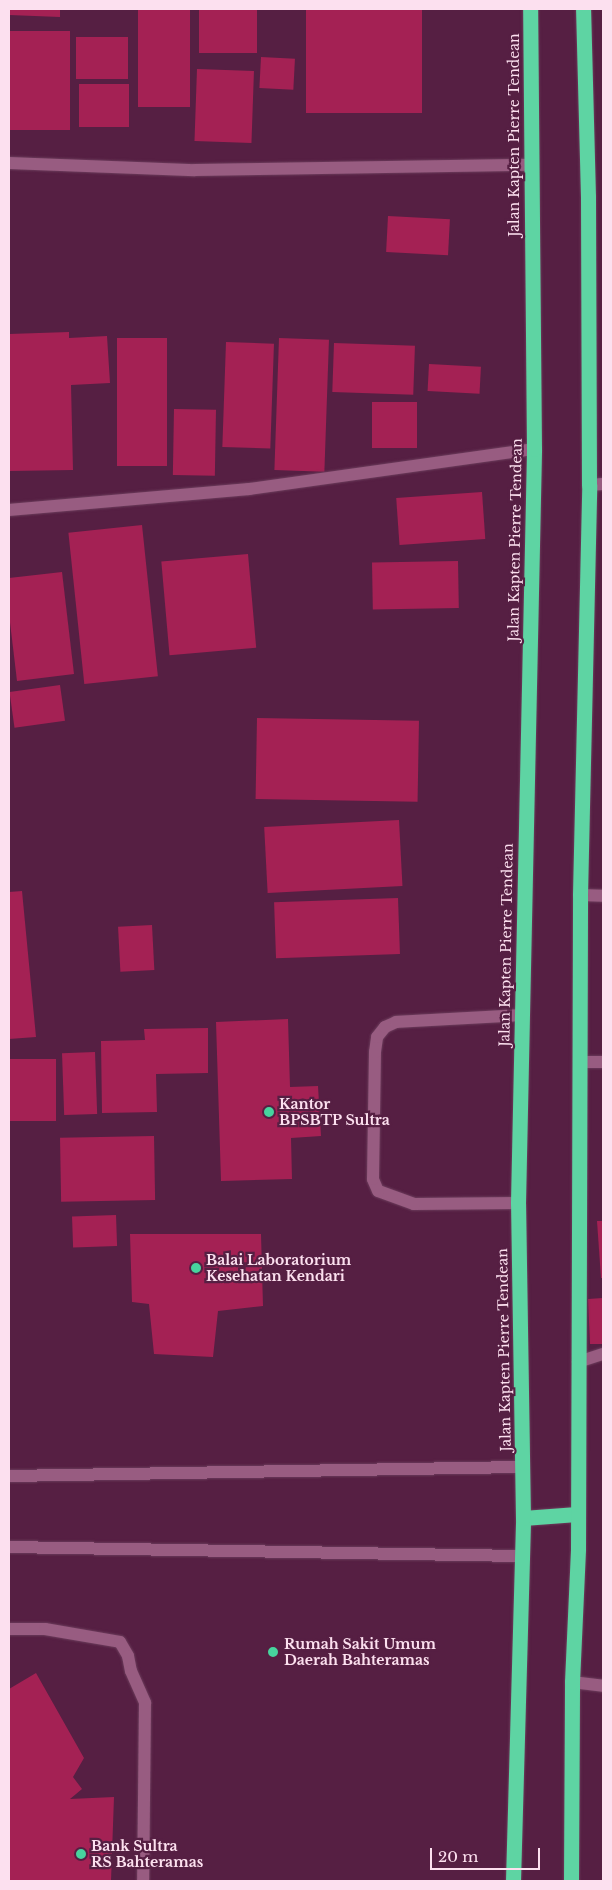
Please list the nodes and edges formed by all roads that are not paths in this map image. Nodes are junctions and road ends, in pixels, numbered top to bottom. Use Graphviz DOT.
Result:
graph roads {
  1 [pos="530,9"];
  2 [pos="583,9"];
  3 [pos="9,164"];
  4 [pos="530,165"];
  5 [pos="534,449"];
  6 [pos="596,485"];
  7 [pos="9,510"];
  8 [pos="580,895"];
  9 [pos="603,896"];
  10 [pos="520,1015"];
  11 [pos="580,1062"];
  12 [pos="603,1062"];
  13 [pos="518,1203"];
  14 [pos="603,1354"];
  15 [pos="578,1362"];
  16 [pos="522,1468"];
  17 [pos="9,1476"];
  18 [pos="577,1514"];
  19 [pos="523,1518"];
  20 [pos="9,1547"];
  21 [pos="520,1556"];
  22 [pos="9,1629"];
  23 [pos="572,1682"];
  24 [pos="603,1686"];
  25 [pos="143,1881"];
  26 [pos="513,1881"];
  27 [pos="571,1881"];
  1 -- 4 [label="highway, Jalan Kapten Pierre Tendean"];
  2 -- 6 [label="highway"];
  3 -- 4 [label="street"];
  4 -- 5 [label="highway, Jalan Kapten Pierre Tendean"];
  5 -- 7 [label="street"];
  5 -- 10 [label="highway, Jalan Kapten Pierre Tendean"];
  6 -- 8 [label="highway"];
  8 -- 9 [label="street"];
  8 -- 11 [label="highway"];
  10 -- 13 [label="highway, Jalan Kapten Pierre Tendean"];
  10 -- 13 [label="street"];
  11 -- 12 [label="street"];
  11 -- 15 [label="highway"];
  13 -- 16 [label="highway, Jalan Kapten Pierre Tendean"];
  14 -- 15 [label="street"];
  15 -- 18 [label="highway"];
  16 -- 17 [label="street"];
  16 -- 19 [label="highway, Jalan Kapten Pierre Tendean"];
  18 -- 19 [label="highway"];
  18 -- 23 [label="highway"];
  19 -- 21 [label="highway, Jalan Kapten Pierre Tendean"];
  20 -- 21 [label="street"];
  21 -- 26 [label="highway, Jalan Kapten Pierre Tendean"];
  22 -- 25 [label="street"];
  23 -- 24 [label="street"];
  23 -- 27 [label="highway"];
}
